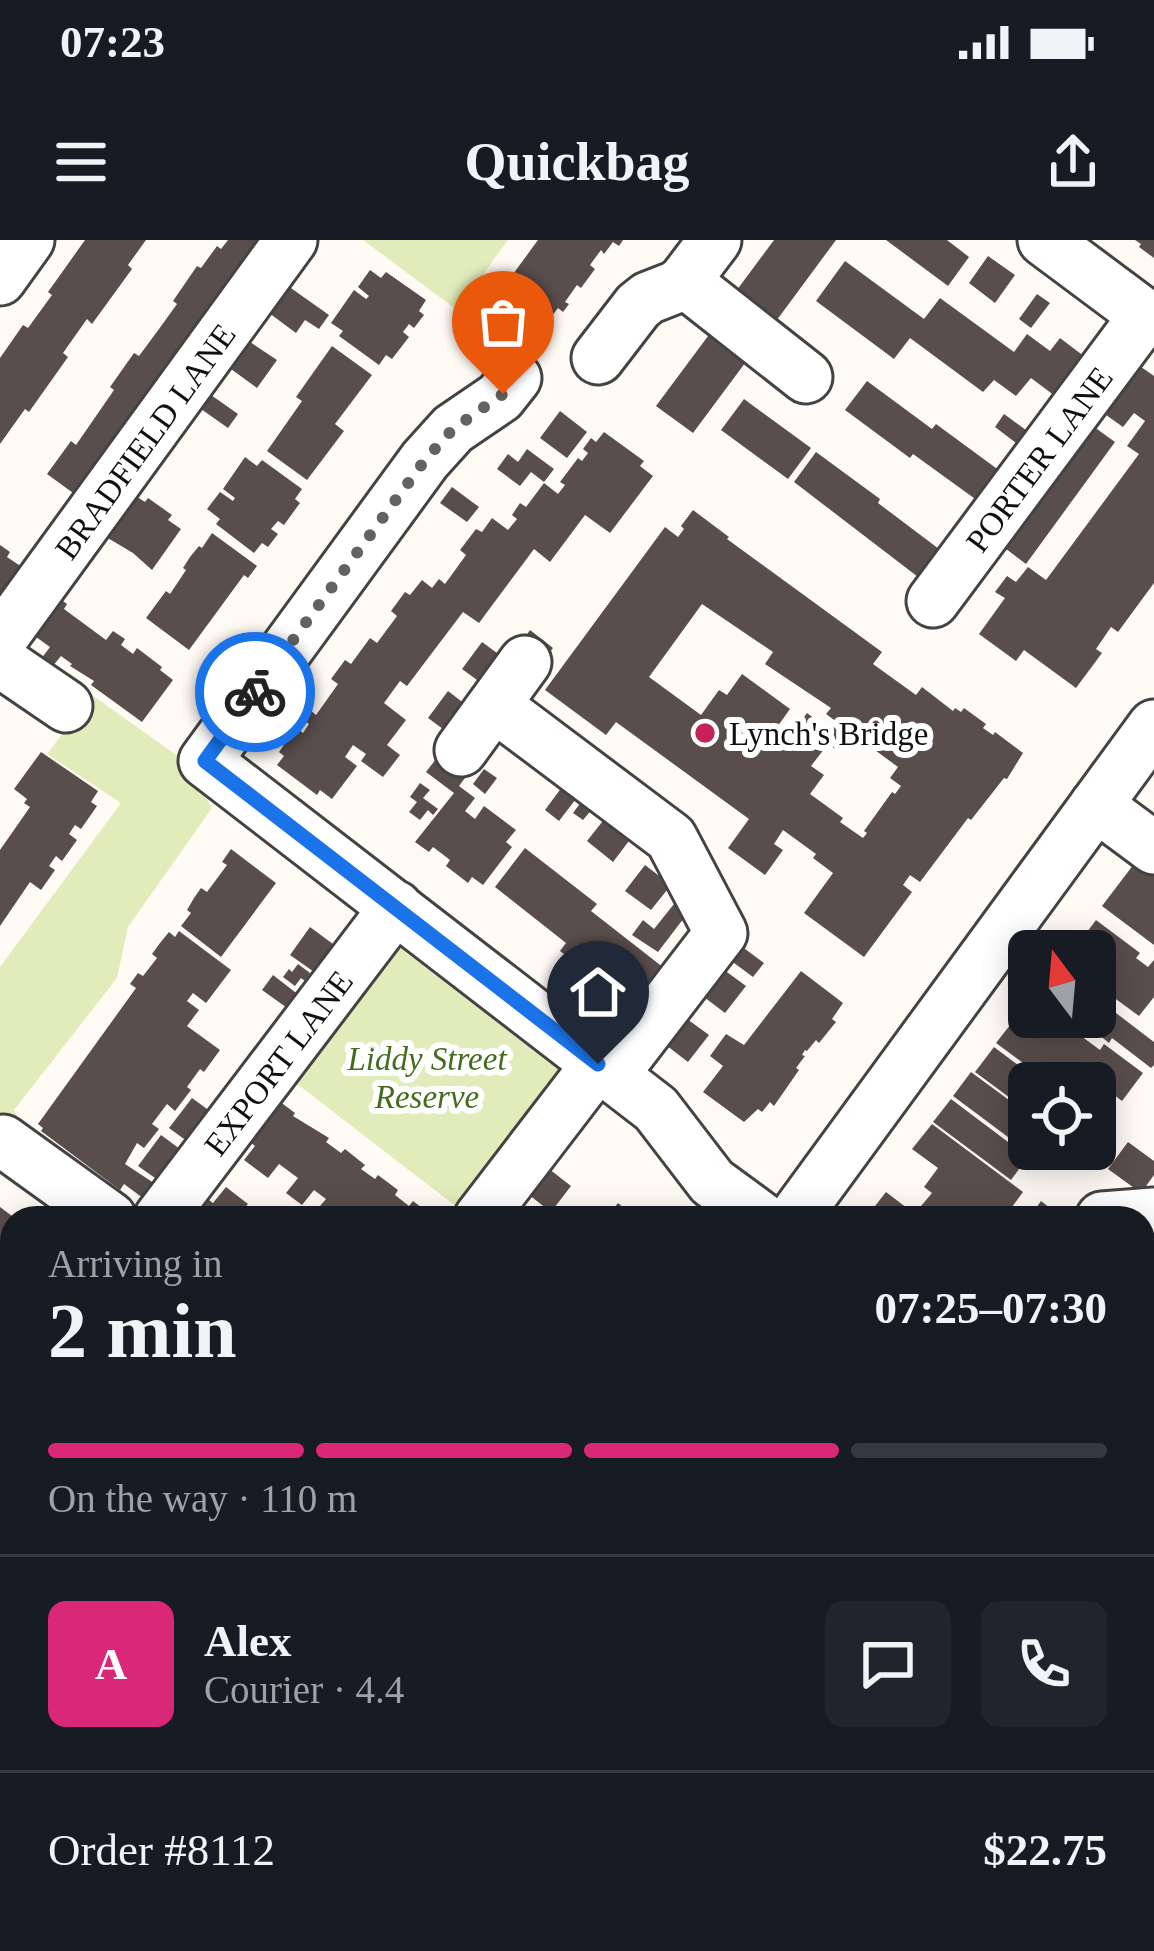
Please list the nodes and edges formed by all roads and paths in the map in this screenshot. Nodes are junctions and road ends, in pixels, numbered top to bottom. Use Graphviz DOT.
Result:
graph roads {
  1 [pos="28,240"];
  2 [pos="291,240"];
  3 [pos="715,240"];
  4 [pos="1044,240"];
  5 [pos="0,279"];
  6 [pos="684,281"];
  7 [pos="1149,319"];
  8 [pos="598,358"];
  9 [pos="806,377"];
  10 [pos="515,378"];
  11 [pos="933,601"];
  12 [pos="0,640"];
  13 [pos="0,661"];
  14 [pos="525,662"];
  15 [pos="494,705"];
  16 [pos="66,706"];
  17 [pos="1154,726"];
  18 [pos="461,750"];
  19 [pos="1096,806"];
  20 [pos="1154,848"];
  21 [pos="396,907"];
  22 [pos="605,1069"];
  23 [pos="3,1141"];
  24 [pos="93,1206"];
  25 [pos="169,1206"];
  26 [pos="490,1206"];
  27 [pos="744,1206"];
  28 [pos="803,1206"];
  1 -- 5 [label="street"];
  2 -- 12 [label="street, BRADFIELD LANE"];
  3 -- 6 [label="street"];
  4 -- 7 [label="street"];
  6 -- 8 [label="street"];
  6 -- 9 [label="street"];
  7 -- 11 [label="street, PORTER LANE"];
  10 -- 21 [label="street"];
  13 -- 16 [label="street"];
  14 -- 15 [label="street"];
  15 -- 18 [label="street"];
  15 -- 22 [label="street"];
  17 -- 19 [label="street"];
  19 -- 20 [label="street"];
  19 -- 28 [label="street"];
  21 -- 22 [label="street"];
  21 -- 25 [label="street, EXPORT LANE"];
  22 -- 26 [label="street"];
  22 -- 27 [label="street"];
  23 -- 24 [label="street"];
}
